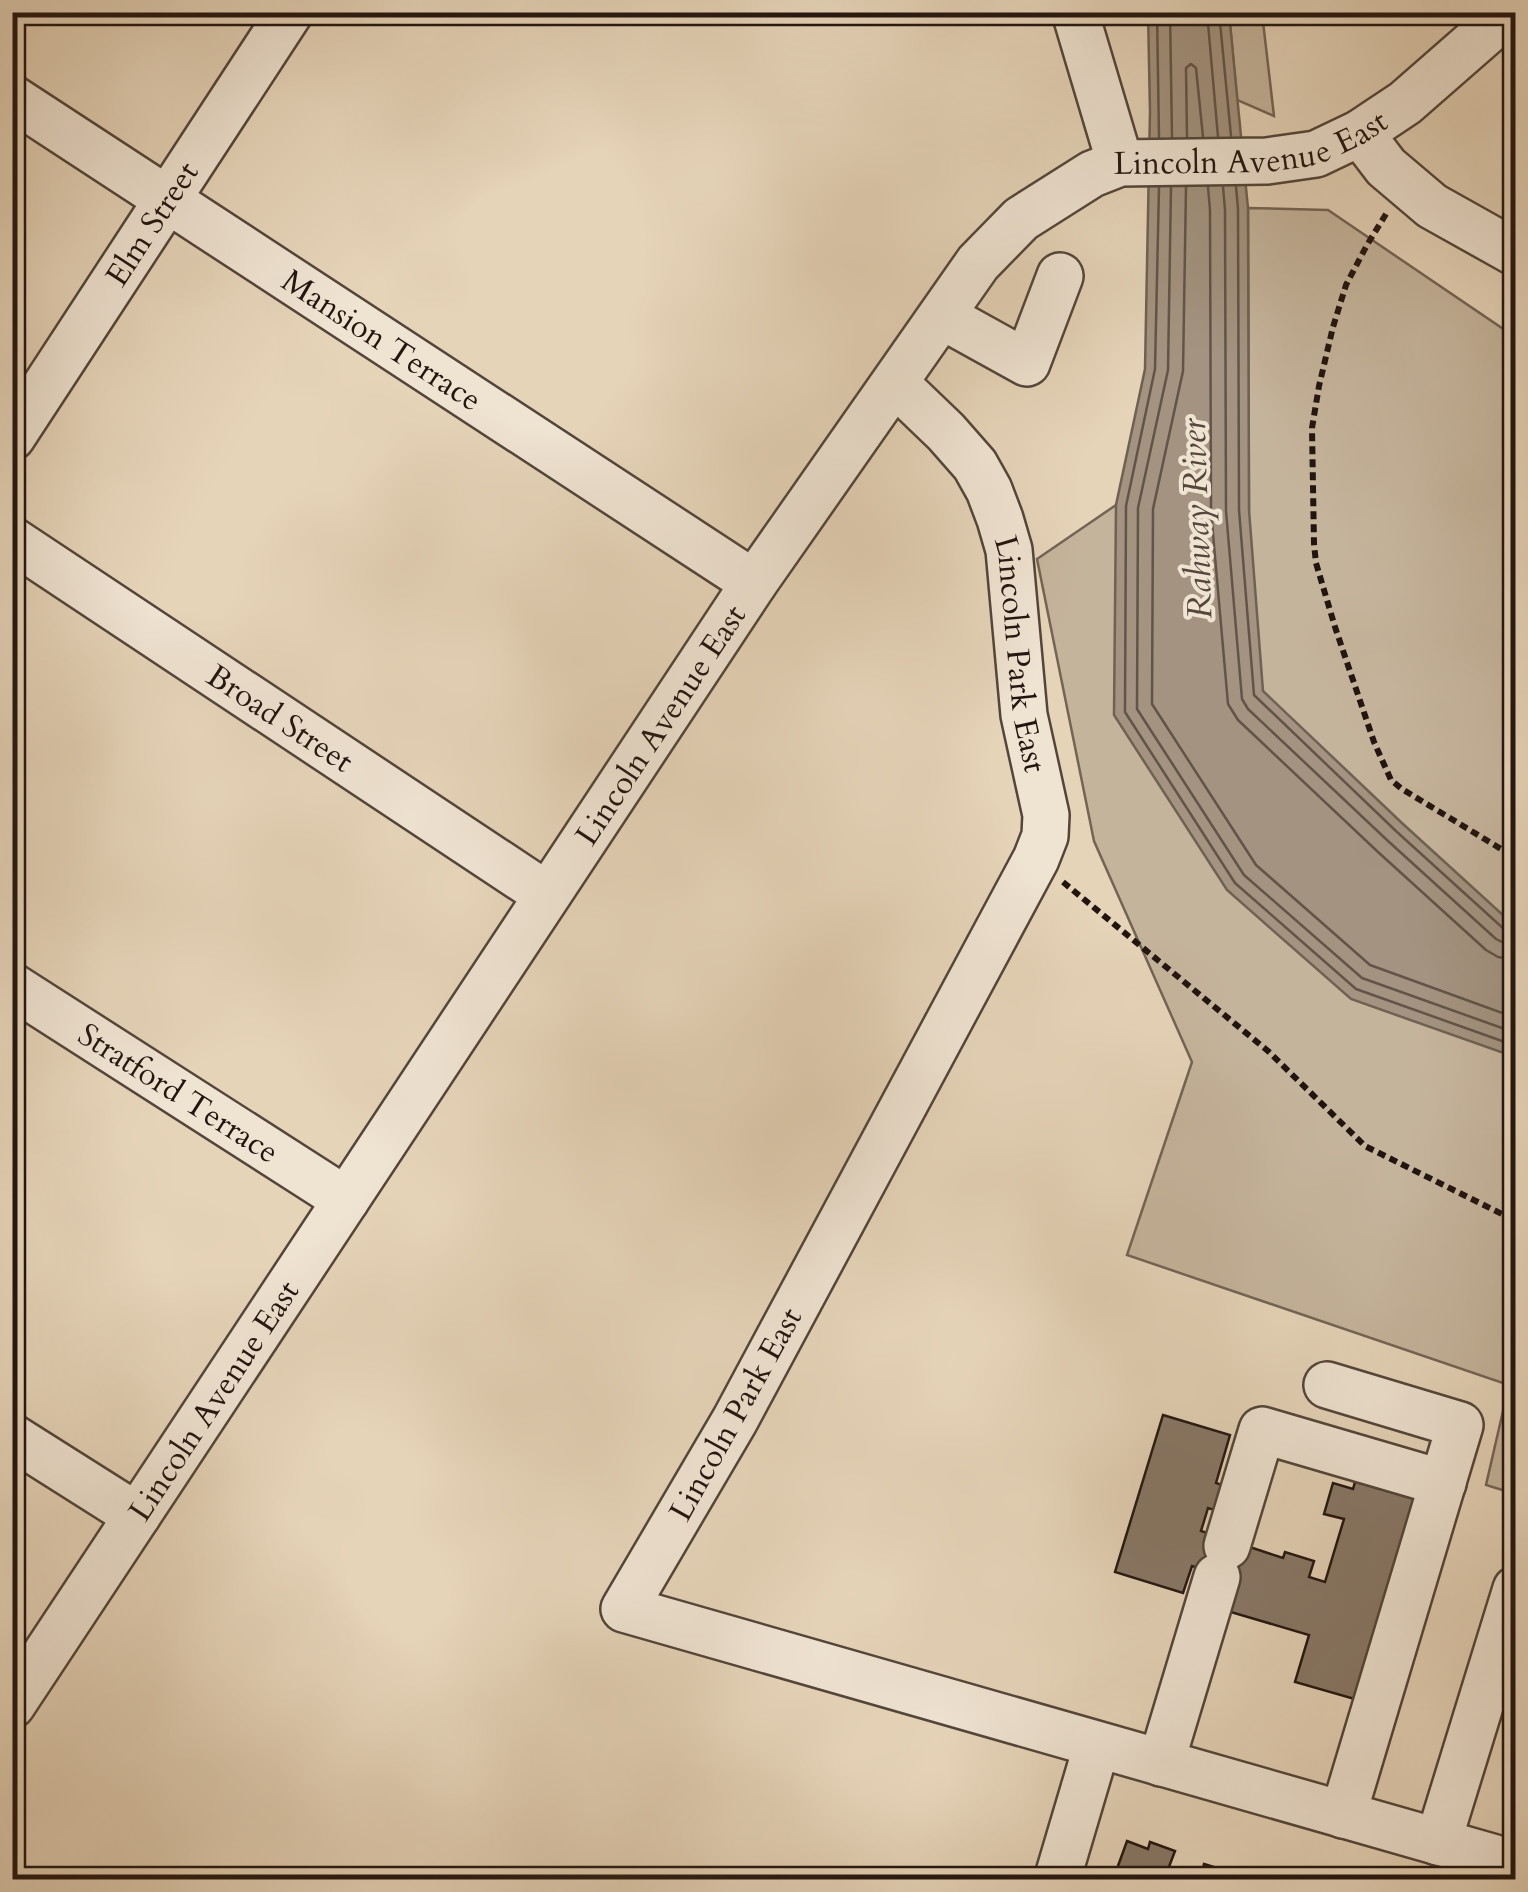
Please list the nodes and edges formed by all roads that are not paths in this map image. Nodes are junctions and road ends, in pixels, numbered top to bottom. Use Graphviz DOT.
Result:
graph roads {
  1 [pos="290,12"];
  2 [pos="1075,12"];
  3 [pos="1509,12"];
  4 [pos="12,98"];
  5 [pos="1360,133"];
  6 [pos="1128,163"];
  7 [pos="168,200"];
  8 [pos="1516,254"];
  9 [pos="1060,276"];
  10 [pos="942,316"];
  11 [pos="896,384"];
  12 [pos="12,436"];
  13 [pos="12,540"];
  14 [pos="754,583"];
  15 [pos="547,895"];
  16 [pos="12,986"];
  17 [pos="346,1200"];
  18 [pos="1326,1385"];
  19 [pos="12,1437"];
  20 [pos="1443,1484"];
  21 [pos="137,1516"];
  22 [pos="1516,1589"];
  23 [pos="12,1705"];
  24 [pos="1097,1744"];
  25 [pos="1161,1763"];
  26 [pos="1342,1815"];
  27 [pos="1477,1860"];
  28 [pos="1057,1880"];
  1 -- 7 [label="street, Elm Street"];
  2 -- 6 [label="street"];
  3 -- 5 [label="street, Lincoln Avenue East"];
  4 -- 7 [label="street, Mansion Terrace"];
  5 -- 6 [label="street, Lincoln Avenue East"];
  5 -- 8 [label="street"];
  6 -- 10 [label="street, Lincoln Avenue East"];
  7 -- 12 [label="street, Elm Street"];
  7 -- 14 [label="street, Mansion Terrace"];
  9 -- 10 [label="street"];
  10 -- 11 [label="street, Lincoln Avenue East"];
  11 -- 14 [label="street, Lincoln Avenue East"];
  11 -- 24 [label="street, Lincoln Park East"];
  13 -- 15 [label="street, Broad Street"];
  14 -- 15 [label="street, Lincoln Avenue East"];
  15 -- 17 [label="street, Lincoln Avenue East"];
  16 -- 17 [label="street, Stratford Terrace"];
  17 -- 21 [label="street, Lincoln Avenue East"];
  18 -- 20 [label="street"];
  19 -- 21 [label="street"];
  20 -- 25 [label="street"];
  20 -- 26 [label="street"];
  21 -- 23 [label="street, Lincoln Avenue East"];
  22 -- 27 [label="street"];
  24 -- 25 [label="street, Lincoln Park East"];
  24 -- 28 [label="street"];
  25 -- 26 [label="street, Lincoln Park East"];
  26 -- 27 [label="street, Lincoln Park East"];
}
